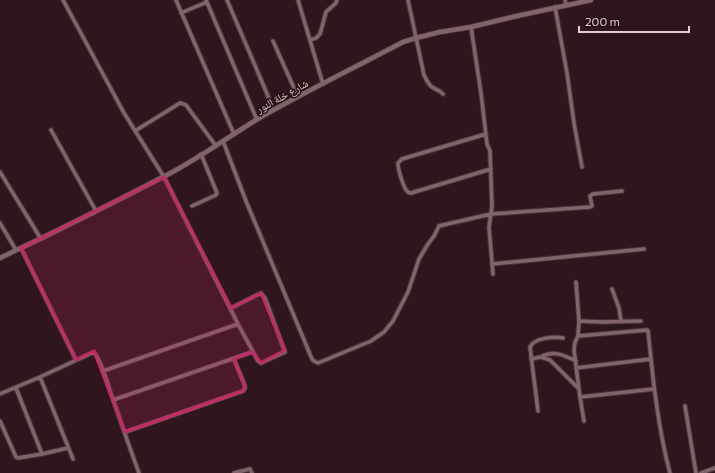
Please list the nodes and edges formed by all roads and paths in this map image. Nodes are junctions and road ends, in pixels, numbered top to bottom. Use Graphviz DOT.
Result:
graph roads {
  1 [pos="63,0"];
  2 [pos="176,0"];
  3 [pos="227,0"];
  4 [pos="298,0"];
  5 [pos="336,0"];
  6 [pos="408,0"];
  7 [pos="591,0"];
  8 [pos="206,1"];
  9 [pos="566,3"];
  10 [pos="555,7"];
  11 [pos="181,13"];
  12 [pos="471,27"];
  13 [pos="416,38"];
  14 [pos="311,40"];
  15 [pos="273,41"];
  16 [pos="323,84"];
  17 [pos="443,94"];
  18 [pos="298,97"];
  19 [pos="274,110"];
  20 [pos="257,120"];
  21 [pos="51,130"];
  22 [pos="135,131"];
  23 [pos="234,134"];
  24 [pos="486,134"];
  25 [pos="223,141"];
  26 [pos="216,146"];
  27 [pos="201,154"];
  28 [pos="582,167"];
  29 [pos="491,170"];
  30 [pos="0,172"];
  31 [pos="164,177"];
  32 [pos="622,191"];
  33 [pos="192,206"];
  34 [pos="96,211"];
  35 [pos="491,214"];
  36 [pos="0,223"];
  37 [pos="41,239"];
  38 [pos="19,249"];
  39 [pos="644,249"];
  40 [pos="0,258"];
  41 [pos="492,264"];
  42 [pos="493,274"];
  43 [pos="576,282"];
  44 [pos="612,289"];
  45 [pos="230,308"];
  46 [pos="579,321"];
  47 [pos="641,321"];
  48 [pos="621,322"];
  49 [pos="238,324"];
  50 [pos="578,336"];
  51 [pos="562,338"];
  52 [pos="252,352"];
  53 [pos="541,357"];
  54 [pos="234,359"];
  55 [pos="531,359"];
  56 [pos="651,359"];
  57 [pos="76,360"];
  58 [pos="576,361"];
  59 [pos="576,368"];
  60 [pos="103,371"];
  61 [pos="40,377"];
  62 [pos="16,388"];
  63 [pos="579,389"];
  64 [pos="654,389"];
  65 [pos="0,394"];
  66 [pos="580,397"];
  67 [pos="113,400"];
  68 [pos="685,406"];
  69 [pos="538,411"];
  70 [pos="0,421"];
  71 [pos="584,421"];
  72 [pos="125,432"];
  73 [pos="68,448"];
  74 [pos="42,454"];
  75 [pos="73,460"];
  76 [pos="715,468"];
  77 [pos="139,473"];
  78 [pos="234,473"];
  79 [pos="252,473"];
  80 [pos="670,473"];
  81 [pos="696,473"];
  82 [pos="702,473"];
  1 -- 22 [label="street"];
  2 -- 11 [label="street"];
  3 -- 19 [label="street"];
  4 -- 14 [label="street"];
  5 -- 14 [label="street"];
  6 -- 13 [label="street"];
  7 -- 9 [label="street, شارع خلة النور"];
  8 -- 11 [label="street"];
  8 -- 20 [label="street"];
  9 -- 10 [label="street, شارع خلة النور"];
  10 -- 12 [label="street, شارع خلة النور"];
  10 -- 28 [label="street"];
  11 -- 23 [label="street"];
  12 -- 13 [label="street, شارع خلة النور"];
  12 -- 24 [label="street"];
  13 -- 16 [label="street, شارع خلة النور"];
  13 -- 17 [label="street"];
  14 -- 16 [label="street"];
  15 -- 18 [label="street"];
  16 -- 18 [label="street, شارع خلة النور"];
  18 -- 19 [label="street, شارع خلة النور"];
  19 -- 20 [label="street, شارع خلة النور"];
  20 -- 23 [label="street, شارع خلة النور"];
  21 -- 34 [label="street"];
  22 -- 26 [label="street"];
  22 -- 31 [label="street"];
  23 -- 25 [label="street, شارع خلة النور"];
  24 -- 29 [label="street"];
  24 -- 29 [label="street"];
  25 -- 26 [label="street, شارع خلة النور"];
  25 -- 35 [label="street"];
  26 -- 27 [label="street, شارع خلة النور"];
  27 -- 31 [label="street, شارع خلة النور"];
  27 -- 33 [label="street"];
  29 -- 35 [label="street"];
  30 -- 37 [label="street"];
  31 -- 34 [label="street, شارع خلة النور"];
  31 -- 45 [label="street"];
  32 -- 35 [label="street"];
  34 -- 37 [label="street, شارع خلة النور"];
  35 -- 41 [label="street"];
  36 -- 38 [label="street"];
  37 -- 38 [label="street, شارع خلة النور"];
  38 -- 40 [label="street, شارع خلة النور"];
  38 -- 57 [label="street"];
  39 -- 41 [label="street"];
  41 -- 42 [label="street"];
  43 -- 46 [label="street"];
  44 -- 48 [label="street"];
  45 -- 49 [label="street"];
  45 -- 52 [label="street"];
  46 -- 48 [label="street"];
  46 -- 50 [label="street"];
  47 -- 48 [label="street"];
  49 -- 52 [label="street"];
  49 -- 60 [label="street"];
  50 -- 56 [label="street"];
  50 -- 58 [label="street"];
  51 -- 55 [label="street"];
  52 -- 54 [label="street"];
  53 -- 55 [label="street"];
  53 -- 58 [label="street"];
  53 -- 63 [label="street"];
  54 -- 67 [label="street"];
  54 -- 72 [label="street"];
  55 -- 69 [label="street"];
  56 -- 59 [label="street"];
  56 -- 64 [label="street"];
  57 -- 60 [label="street"];
  57 -- 61 [label="street"];
  58 -- 59 [label="street"];
  59 -- 63 [label="street"];
  60 -- 67 [label="street"];
  61 -- 62 [label="street"];
  61 -- 73 [label="street"];
  62 -- 65 [label="street"];
  62 -- 74 [label="street"];
  63 -- 66 [label="street"];
  64 -- 66 [label="street"];
  64 -- 80 [label="street"];
  66 -- 71 [label="street"];
  67 -- 72 [label="street"];
  68 -- 81 [label="street"];
  70 -- 74 [label="street"];
  72 -- 77 [label="street"];
  73 -- 74 [label="street"];
  73 -- 75 [label="street"];
  76 -- 82 [label="street"];
  78 -- 79 [label="street"];
}
